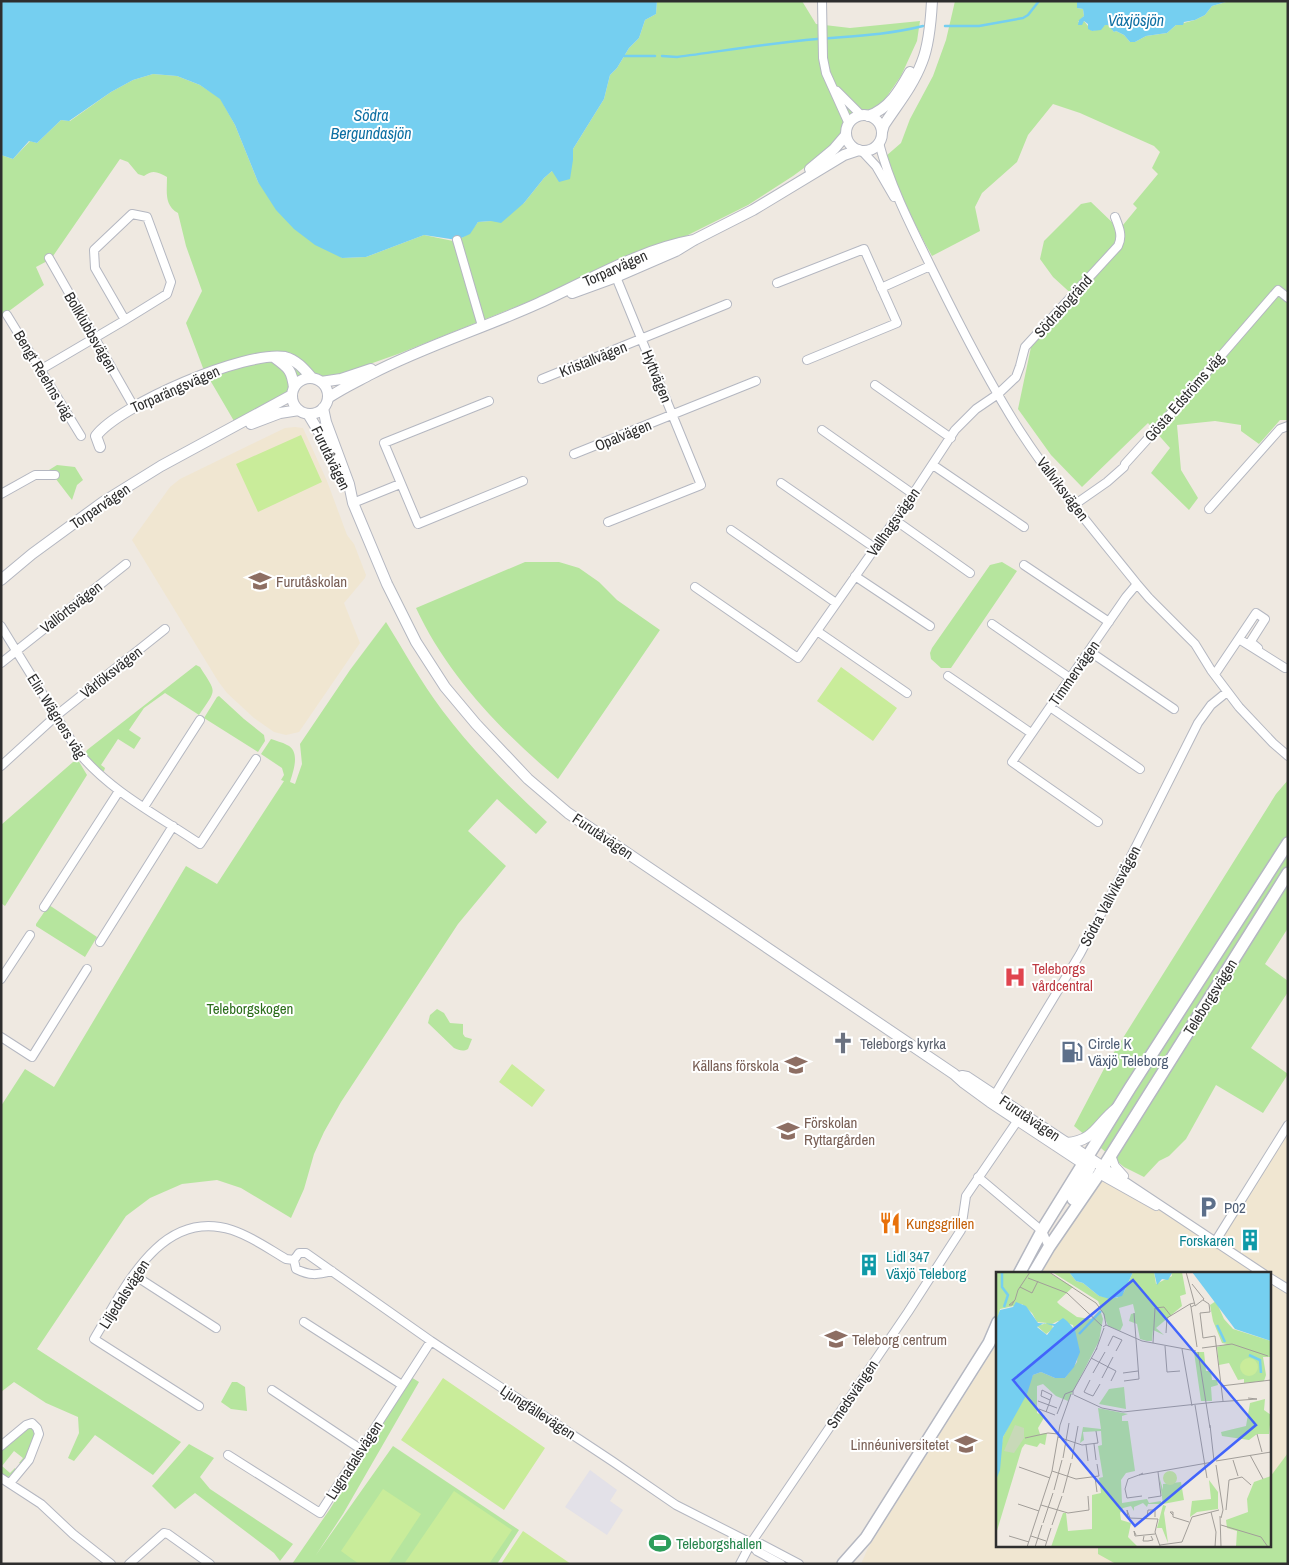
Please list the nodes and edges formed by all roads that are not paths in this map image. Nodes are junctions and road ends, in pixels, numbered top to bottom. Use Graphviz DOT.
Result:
graph roads {
  1 [pos="822,1"];
  2 [pos="932,1"];
  3 [pos="925,48"];
  4 [pos="833,86"];
  5 [pos="865,116"];
  6 [pos="848,130"];
  7 [pos="880,137"];
  8 [pos="860,150"];
  9 [pos="772,199"];
  10 [pos="905,213"];
  11 [pos="1115,217"];
  12 [pos="456,240"];
  13 [pos="49,258"];
  14 [pos="930,266"];
  15 [pos="614,272"];
  16 [pos="777,283"];
  17 [pos="880,288"];
  18 [pos="1288,298"];
  19 [pos="727,304"];
  20 [pos="8,315"];
  21 [pos="125,320"];
  22 [pos="482,326"];
  23 [pos="94,337"];
  24 [pos="642,340"];
  25 [pos="275,358"];
  26 [pos="398,360"];
  27 [pos="807,360"];
  28 [pos="40,370"];
  29 [pos="542,379"];
  30 [pos="316,380"];
  31 [pos="756,381"];
  32 [pos="875,385"];
  33 [pos="293,391"];
  34 [pos="998,394"];
  35 [pos="488,401"];
  36 [pos="326,403"];
  37 [pos="134,406"];
  38 [pos="303,412"];
  39 [pos="672,415"];
  40 [pos="1288,426"];
  41 [pos="822,430"];
  42 [pos="81,436"];
  43 [pos="951,438"];
  44 [pos="206,442"];
  45 [pos="100,447"];
  46 [pos="574,454"];
  47 [pos="933,464"];
  48 [pos="55,475"];
  49 [pos="523,481"];
  50 [pos="781,483"];
  51 [pos="400,484"];
  52 [pos="1,494"];
  53 [pos="914,494"];
  54 [pos="353,503"];
  55 [pos="1074,505"];
  56 [pos="1209,509"];
  57 [pos="895,520"];
  58 [pos="608,522"];
  59 [pos="1024,528"];
  60 [pos="731,530"];
  61 [pos="875,548"];
  62 [pos="126,564"];
  63 [pos="1024,565"];
  64 [pos="970,573"];
  65 [pos="855,576"];
  66 [pos="1,580"];
  67 [pos="1137,584"];
  68 [pos="695,587"];
  69 [pos="836,603"];
  70 [pos="1109,622"];
  71 [pos="992,624"];
  72 [pos="1,626"];
  73 [pos="930,626"];
  74 [pos="165,629"];
  75 [pos="817,631"];
  76 [pos="1239,639"];
  77 [pos="1258,648"];
  78 [pos="16,650"];
  79 [pos="1089,651"];
  80 [pos="1,662"];
  81 [pos="1285,668"];
  82 [pos="1216,674"];
  83 [pos="948,676"];
  84 [pos="1070,678"];
  85 [pos="1227,692"];
  86 [pos="907,693"];
  87 [pos="1050,707"];
  88 [pos="1174,709"];
  89 [pos="57,716"];
  90 [pos="200,720"];
  91 [pos="1031,734"];
  92 [pos="1266,734"];
  93 [pos="1288,749"];
  94 [pos="1288,756"];
  95 [pos="256,759"];
  96 [pos="1,766"];
  97 [pos="1140,769"];
  98 [pos="119,791"];
  99 [pos="144,807"];
  100 [pos="1098,822"];
  101 [pos="173,826"];
  102 [pos="1288,843"];
  103 [pos="1288,873"];
  104 [pos="44,907"];
  105 [pos="30,935"];
  106 [pos="100,942"];
  107 [pos="87,969"];
  108 [pos="1,979"];
  109 [pos="3,1041"];
  110 [pos="993,1098"];
  111 [pos="1119,1106"];
  112 [pos="1020,1117"];
  113 [pos="1288,1125"];
  114 [pos="1285,1136"];
  115 [pos="1067,1143"];
  116 [pos="1111,1155"];
  117 [pos="1093,1166"];
  118 [pos="978,1177"];
  119 [pos="1138,1190"];
  120 [pos="1166,1210"];
  121 [pos="1042,1232"];
  122 [pos="1215,1242"];
  123 [pos="1049,1247"];
  124 [pos="294,1260"];
  125 [pos="332,1270"];
  126 [pos="1020,1272"];
  127 [pos="1034,1272"];
  128 [pos="1261,1272"];
  129 [pos="134,1275"];
  130 [pos="1272,1279"];
  131 [pos="1288,1289"];
  132 [pos="304,1322"];
  133 [pos="996,1327"];
  134 [pos="216,1328"];
  135 [pos="996,1336"];
  136 [pos="431,1341"];
  137 [pos="989,1343"];
  138 [pos="402,1385"];
  139 [pos="272,1390"];
  140 [pos="198,1406"];
  141 [pos="1,1446"];
  142 [pos="362,1450"];
  143 [pos="228,1455"];
  144 [pos="1,1478"];
  145 [pos="10,1483"];
  146 [pos="866,1538"];
  147 [pos="751,1543"];
  148 [pos="111,1564"];
  149 [pos="130,1564"];
  150 [pos="210,1564"];
  151 [pos="740,1564"];
  152 [pos="781,1564"];
  153 [pos="799,1564"];
  154 [pos="843,1564"];
  155 [pos="856,1564"];
  1 -- 4 [label="street"];
  2 -- 3 [label="street"];
  3 -- 5 [label="street"];
  3 -- 7 [label="street"];
  4 -- 5 [label="street"];
  4 -- 6 [label="street"];
  5 -- 6 [label="street"];
  5 -- 7 [label="street"];
  6 -- 8 [label="street"];
  6 -- 9 [label="street, Torparvägen"];
  7 -- 8 [label="street"];
  7 -- 10 [label="street, Vallviksvägen"];
  8 -- 9 [label="street, Torparvägen"];
  8 -- 10 [label="street, Vallviksvägen"];
  9 -- 15 [label="street, Torparvägen"];
  10 -- 14 [label="street, Vallviksvägen"];
  11 -- 34 [label="street, Södrabogränd"];
  12 -- 22 [label="street"];
  13 -- 23 [label="street, Bollklubbsvägen"];
  14 -- 17 [label="street"];
  14 -- 34 [label="street, Vallviksvägen"];
  15 -- 22 [label="street, Torparvägen"];
  15 -- 24 [label="street, Hyttvägen"];
  16 -- 17 [label="street"];
  17 -- 27 [label="street"];
  18 -- 55 [label="street, Gösta Edströms väg"];
  19 -- 24 [label="street, Kristallvägen"];
  20 -- 28 [label="street, Bengt Reehns väg"];
  21 -- 21 [label="street"];
  21 -- 23 [label="street"];
  22 -- 26 [label="street, Torparvägen"];
  23 -- 28 [label="street"];
  23 -- 37 [label="street, Bollklubbsvägen"];
  24 -- 29 [label="street, Kristallvägen"];
  24 -- 39 [label="street, Hyttvägen"];
  25 -- 30 [label="street, Torparängsvägen"];
  25 -- 33 [label="street"];
  25 -- 37 [label="street, Torparängsvägen"];
  26 -- 30 [label="street, Torparvägen"];
  26 -- 36 [label="street, Torparvägen"];
  28 -- 42 [label="street, Bengt Reehns väg"];
  30 -- 33 [label="street"];
  30 -- 36 [label="street"];
  31 -- 39 [label="street, Opalvägen"];
  32 -- 43 [label="street"];
  33 -- 38 [label="street"];
  33 -- 44 [label="street, Torparvägen"];
  34 -- 43 [label="street, Vallhagsvägen"];
  34 -- 55 [label="street, Vallviksvägen"];
  35 -- 51 [label="street"];
  36 -- 38 [label="street"];
  36 -- 54 [label="street, Furutåvägen"];
  37 -- 45 [label="street, Torparängsvägen"];
  38 -- 44 [label="street, Torparvägen"];
  38 -- 54 [label="street, Furutåvägen"];
  39 -- 46 [label="street, Opalvägen"];
  39 -- 58 [label="street, Hyttvägen"];
  40 -- 56 [label="street"];
  41 -- 53 [label="street"];
  43 -- 47 [label="street, Vallhagsvägen"];
  44 -- 66 [label="street, Torparvägen"];
  47 -- 53 [label="street, Vallhagsvägen"];
  47 -- 59 [label="street"];
  48 -- 52 [label="street"];
  49 -- 51 [label="street"];
  50 -- 61 [label="street"];
  51 -- 54 [label="street"];
  53 -- 57 [label="street, Vallhagsvägen"];
  54 -- 110 [label="street, Furutåvägen"];
  55 -- 67 [label="street, Vallviksvägen"];
  57 -- 61 [label="street, Vallhagsvägen"];
  57 -- 64 [label="street"];
  60 -- 69 [label="street"];
  61 -- 65 [label="street, Vallhagsvägen"];
  62 -- 78 [label="street, Vallörtsvägen"];
  63 -- 70 [label="street"];
  65 -- 69 [label="street, Vallhagsvägen"];
  65 -- 73 [label="street"];
  67 -- 70 [label="street, Timmervägen"];
  67 -- 82 [label="street, Vallviksvägen"];
  68 -- 75 [label="street, Vallhagsvägen"];
  69 -- 75 [label="street, Vallhagsvägen"];
  70 -- 79 [label="street, Timmervägen"];
  71 -- 84 [label="street"];
  72 -- 78 [label="street, Elin Wägners väg"];
  74 -- 89 [label="street, Vårlöksvägen"];
  75 -- 86 [label="street"];
  76 -- 77 [label="street"];
  76 -- 81 [label="street"];
  76 -- 82 [label="street"];
  78 -- 80 [label="street, Vallörtsvägen"];
  78 -- 89 [label="street, Elin Wägners väg"];
  79 -- 84 [label="street, Timmervägen"];
  79 -- 88 [label="street"];
  82 -- 85 [label="street, Vallviksvägen"];
  83 -- 91 [label="street"];
  84 -- 87 [label="street, Timmervägen"];
  85 -- 92 [label="street, Vallviksvägen"];
  85 -- 110 [label="street, Södra Vallviksvägen"];
  87 -- 91 [label="street, Timmervägen"];
  87 -- 97 [label="street"];
  89 -- 96 [label="street, Vårlöksvägen"];
  89 -- 98 [label="street, Elin Wägners väg"];
  90 -- 99 [label="street"];
  91 -- 100 [label="street, Timmervägen"];
  92 -- 93 [label="street, Vallviksvägen"];
  92 -- 94 [label="street, Vallviksvägen"];
  95 -- 101 [label="street, Elin Wägners väg"];
  98 -- 99 [label="street, Elin Wägners väg"];
  98 -- 104 [label="street"];
  99 -- 101 [label="street, Elin Wägners väg"];
  101 -- 106 [label="street"];
  102 -- 111 [label="main road, Teleborgsvägen"];
  103 -- 116 [label="main road, Teleborgsvägen"];
  105 -- 108 [label="street"];
  107 -- 109 [label="street"];
  110 -- 112 [label="street, Furutåvägen"];
  111 -- 115 [label="street"];
  111 -- 117 [label="main road, Teleborgsvägen"];
  112 -- 115 [label="street, Furutåvägen"];
  112 -- 117 [label="street, Furutåvägen"];
  112 -- 118 [label="street, Smedsvängen"];
  113 -- 114 [label="street"];
  114 -- 122 [label="street"];
  115 -- 117 [label="street, Furutåvägen"];
  116 -- 117 [label="main road, Teleborgsvägen"];
  116 -- 119 [label="street"];
  117 -- 119 [label="street"];
  117 -- 120 [label="street"];
  117 -- 121 [label="main road, Teleborgsvägen"];
  117 -- 123 [label="main road, Teleborgsvägen"];
  118 -- 121 [label="street"];
  118 -- 147 [label="street, Smedsvängen"];
  119 -- 120 [label="street"];
  120 -- 122 [label="street"];
  121 -- 123 [label="street"];
  121 -- 126 [label="main road, Teleborgsvägen"];
  122 -- 128 [label="street"];
  123 -- 127 [label="main road, Teleborgsvägen"];
  124 -- 125 [label="street"];
  124 -- 125 [label="street, Ljungfällevägen"];
  124 -- 129 [label="street, Liljedalsvägen"];
  125 -- 136 [label="street, Ljungfällevägen"];
  129 -- 134 [label="street"];
  129 -- 140 [label="street, Liljedalsvägen"];
  130 -- 131 [label="street"];
  132 -- 138 [label="street"];
  133 -- 137 [label="main road"];
  135 -- 137 [label="main road"];
  136 -- 138 [label="street, Lugnadalsvägen"];
  136 -- 147 [label="street, Ljungfällevägen"];
  137 -- 146 [label="main road"];
  138 -- 142 [label="street, Lugnadalsvägen"];
  139 -- 142 [label="street"];
  141 -- 145 [label="street"];
  142 -- 143 [label="street, Lugnadalsvägen"];
  144 -- 145 [label="street"];
  145 -- 148 [label="street"];
  146 -- 154 [label="main road"];
  146 -- 155 [label="main road"];
  147 -- 151 [label="street, Smedsvängen"];
  147 -- 152 [label="street, Ljungfällevägen"];
  147 -- 153 [label="street, Ljungfällevägen"];
  149 -- 150 [label="street"];
}
